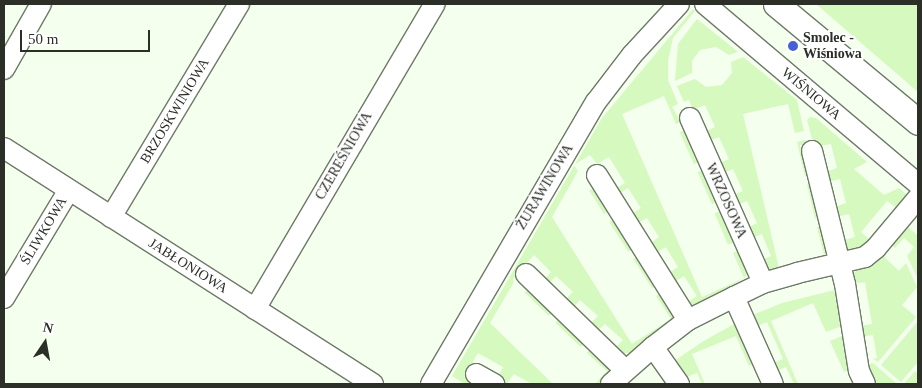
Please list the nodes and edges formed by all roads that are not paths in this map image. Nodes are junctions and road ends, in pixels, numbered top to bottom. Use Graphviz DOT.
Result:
graph roads {
  1 [pos="41,4"];
  2 [pos="239,4"];
  3 [pos="435,4"];
  4 [pos="679,4"];
  5 [pos="705,4"];
  6 [pos="776,4"];
  7 [pos="4,69"];
  8 [pos="690,118"];
  9 [pos="918,122"];
  10 [pos="4,148"];
  11 [pos="812,150"];
  12 [pos="597,175"];
  13 [pos="918,184"];
  14 [pos="70,190"];
  15 [pos="918,198"];
  16 [pos="111,217"];
  17 [pos="840,263"];
  18 [pos="526,274"];
  19 [pos="763,283"];
  20 [pos="734,297"];
  21 [pos="4,298"];
  22 [pos="255,309"];
  23 [pos="688,320"];
  24 [pos="653,347"];
  25 [pos="625,370"];
  26 [pos="476,374"];
  27 [pos="373,384"];
  28 [pos="431,384"];
  29 [pos="494,384"];
  30 [pos="610,384"];
  31 [pos="679,384"];
  32 [pos="773,384"];
  33 [pos="865,384"];
  1 -- 7 [label="street"];
  2 -- 16 [label="street, BRZOSKWINIOWA"];
  3 -- 22 [label="street, CZEREŚNIOWA"];
  4 -- 28 [label="street, ŻURAWINOWA"];
  5 -- 13 [label="street, WIŚNIOWA"];
  6 -- 9 [label="street"];
  8 -- 19 [label="street, WRZOSOWA"];
  10 -- 14 [label="street, JABŁONIOWA"];
  11 -- 17 [label="street"];
  12 -- 23 [label="street"];
  14 -- 16 [label="street, JABŁONIOWA"];
  14 -- 21 [label="street, ŚLIWKOWA"];
  15 -- 17 [label="street"];
  16 -- 22 [label="street, JABŁONIOWA"];
  17 -- 19 [label="street"];
  17 -- 33 [label="street"];
  18 -- 25 [label="street"];
  19 -- 20 [label="street"];
  20 -- 23 [label="street"];
  20 -- 32 [label="street"];
  22 -- 27 [label="street, JABŁONIOWA"];
  23 -- 24 [label="street"];
  24 -- 25 [label="street"];
  24 -- 31 [label="street"];
  25 -- 30 [label="street"];
  26 -- 29 [label="street"];
}
